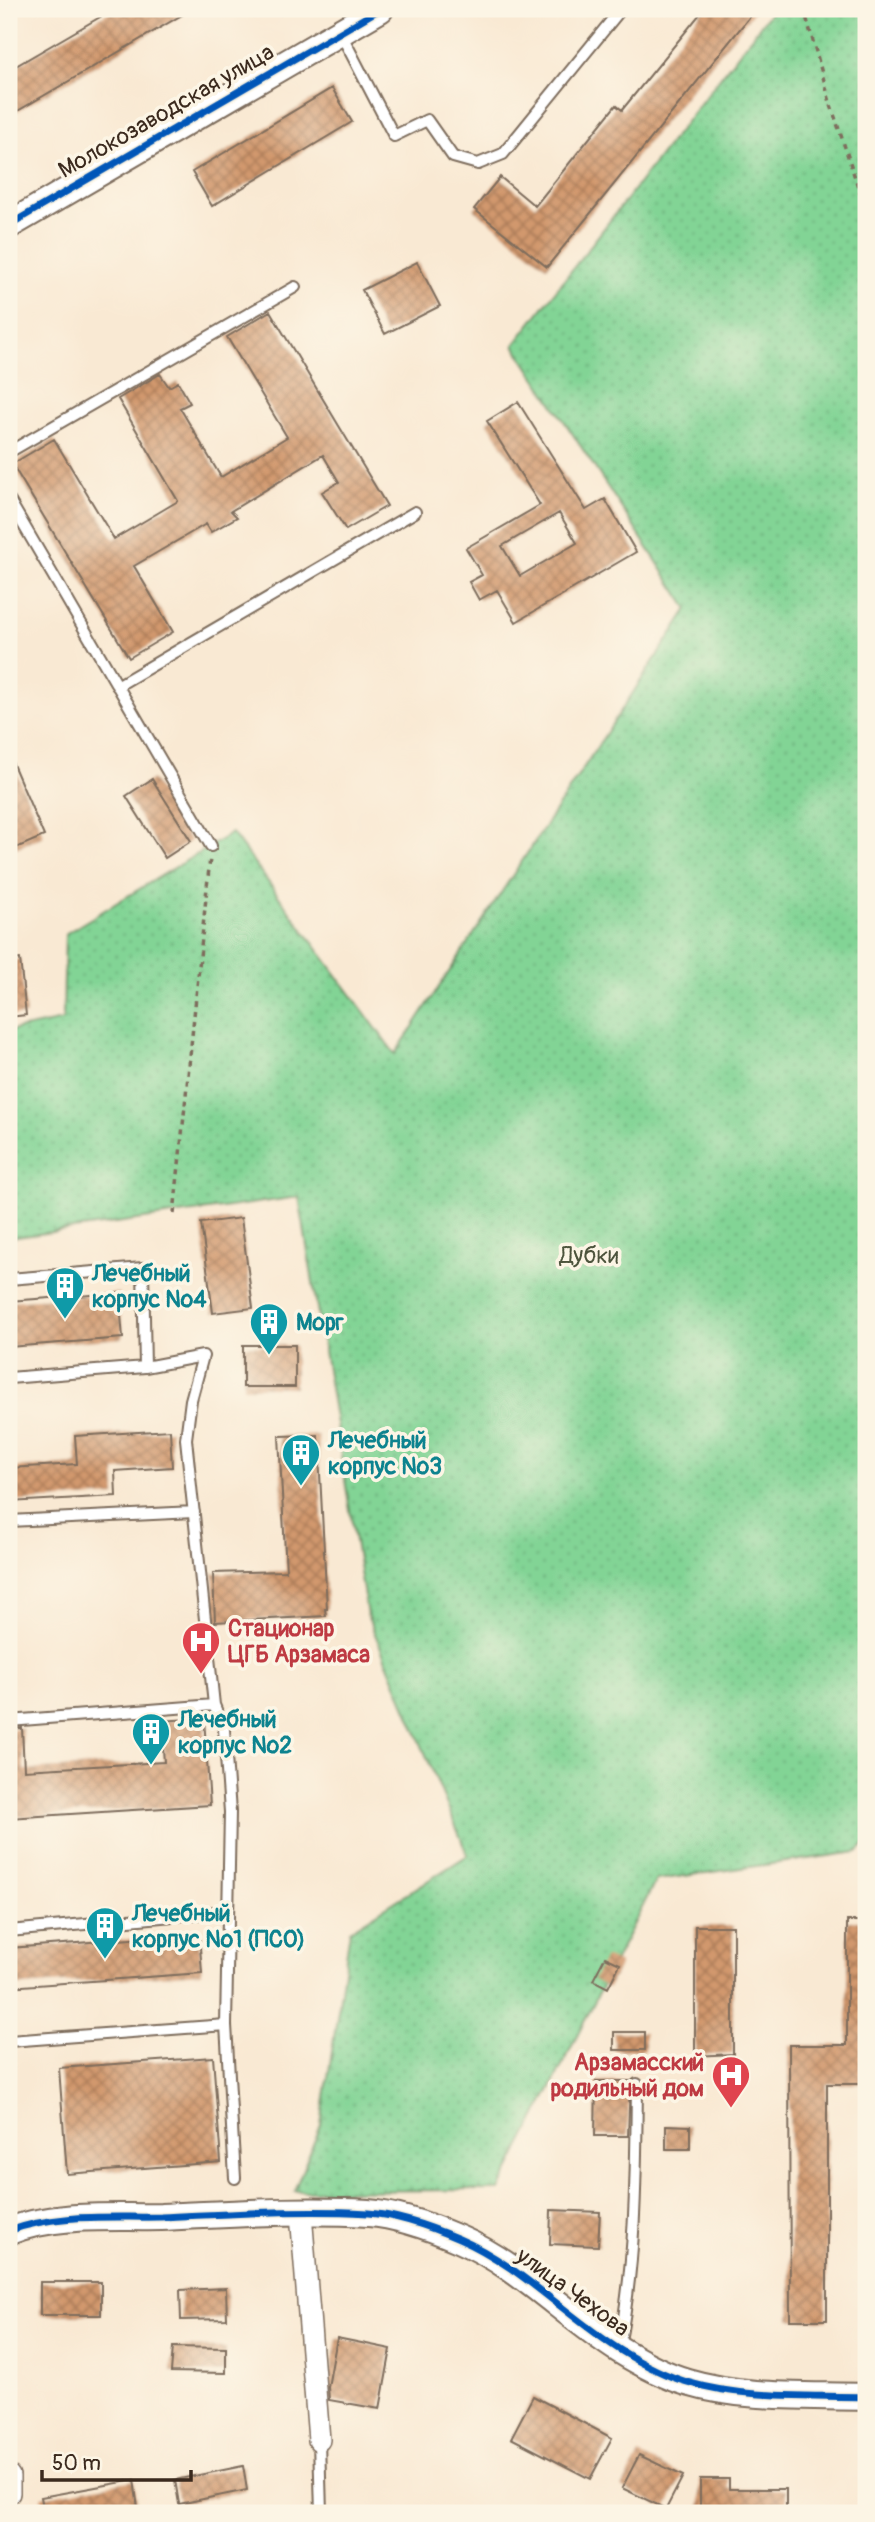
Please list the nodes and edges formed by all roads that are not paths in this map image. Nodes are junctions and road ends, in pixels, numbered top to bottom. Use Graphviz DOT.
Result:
graph roads {
  1 [pos="380,9"];
  2 [pos="621,9"];
  3 [pos="340,32"];
  4 [pos="11,218"];
  5 [pos="295,287"];
  6 [pos="9,452"];
  7 [pos="9,500"];
  8 [pos="415,512"];
  9 [pos="117,686"];
  10 [pos="211,846"];
  11 [pos="9,1279"];
  12 [pos="145,1367"];
  13 [pos="9,1378"];
  14 [pos="194,1512"];
  15 [pos="9,1521"];
  16 [pos="214,1705"];
  17 [pos="9,1721"];
  18 [pos="227,1911"];
  19 [pos="9,1931"];
  20 [pos="226,2025"];
  21 [pos="9,2041"];
  22 [pos="637,2084"];
  23 [pos="235,2178"];
  24 [pos="301,2213"];
  25 [pos="9,2231"];
  26 [pos="619,2349"];
  27 [pos="866,2397"];
  28 [pos="318,2440"];
  29 [pos="9,2476"];
  30 [pos="9,2493"];
  31 [pos="321,2513"];
  1 -- 3 [label="street, Молокозаводская улица"];
  2 -- 3 [label="lane"];
  3 -- 4 [label="street, Молокозаводская улица"];
  5 -- 6 [label="lane"];
  7 -- 9 [label="lane"];
  8 -- 9 [label="lane"];
  9 -- 10 [label="lane"];
  11 -- 12 [label="lane"];
  12 -- 13 [label="lane"];
  12 -- 14 [label="lane"];
  14 -- 15 [label="lane"];
  14 -- 16 [label="lane"];
  16 -- 17 [label="lane"];
  16 -- 18 [label="lane"];
  18 -- 19 [label="lane"];
  18 -- 20 [label="lane"];
  20 -- 21 [label="lane"];
  20 -- 23 [label="lane"];
  22 -- 26 [label="lane"];
  24 -- 25 [label="street, улица Чехова"];
  24 -- 26 [label="street, улица Чехова"];
  24 -- 28 [label="street"];
  26 -- 27 [label="street, улица Чехова"];
  28 -- 31 [label="lane"];
  29 -- 30 [label="street"];
}
